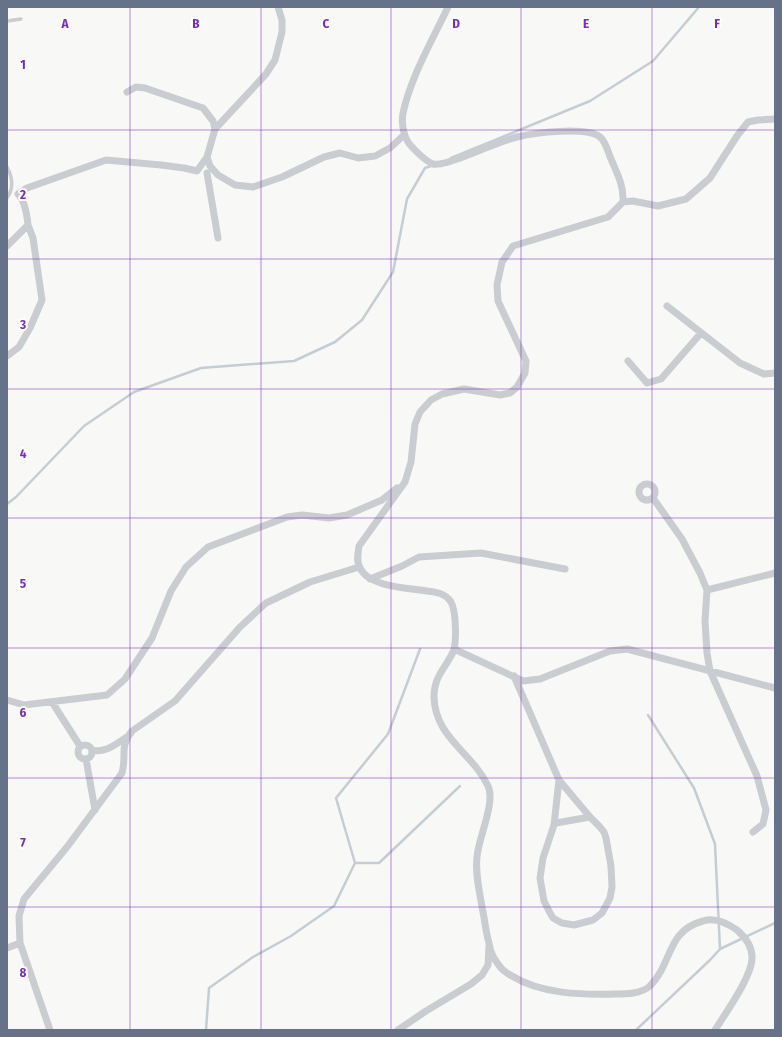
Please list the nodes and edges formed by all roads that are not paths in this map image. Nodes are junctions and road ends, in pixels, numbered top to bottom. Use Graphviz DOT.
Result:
graph roads {
  1 [pos="278,7"];
  2 [pos="448,7"];
  3 [pos="21,19"];
  4 [pos="7,21"];
  5 [pos="126,92"];
  6 [pos="775,119"];
  7 [pos="215,129"];
  8 [pos="404,135"];
  9 [pos="207,157"];
  10 [pos="7,167"];
  11 [pos="197,171"];
  12 [pos="207,172"];
  13 [pos="218,175"];
  14 [pos="10,193"];
  15 [pos="18,194"];
  16 [pos="7,198"];
  17 [pos="623,202"];
  18 [pos="28,225"];
  19 [pos="218,238"];
  20 [pos="7,246"];
  21 [pos="667,306"];
  22 [pos="701,333"];
  23 [pos="7,356"];
  24 [pos="628,361"];
  25 [pos="775,373"];
  26 [pos="405,482"];
  27 [pos="653,498"];
  28 [pos="359,567"];
  29 [pos="565,569"];
  30 [pos="775,572"];
  31 [pos="370,579"];
  32 [pos="708,590"];
  33 [pos="454,649"];
  34 [pos="710,671"];
  35 [pos="514,676"];
  36 [pos="775,688"];
  37 [pos="7,700"];
  38 [pos="52,702"];
  39 [pos="127,738"];
  40 [pos="80,746"];
  41 [pos="92,750"];
  42 [pos="86,759"];
  43 [pos="559,780"];
  44 [pos="96,810"];
  45 [pos="590,817"];
  46 [pos="554,825"];
  47 [pos="753,832"];
  48 [pos="20,943"];
  49 [pos="489,944"];
  50 [pos="7,948"];
  51 [pos="50,1030"];
  52 [pos="398,1030"];
  53 [pos="715,1030"];
  1 -- 7 [label="street"];
  2 -- 8 [label="street"];
  3 -- 4 [label="lane"];
  5 -- 7 [label="street"];
  6 -- 17 [label="street"];
  7 -- 9 [label="street"];
  8 -- 13 [label="street"];
  8 -- 17 [label="street"];
  9 -- 11 [label="street"];
  9 -- 13 [label="street"];
  10 -- 14 [label="lane"];
  11 -- 12 [label="street"];
  11 -- 15 [label="street"];
  12 -- 13 [label="street"];
  12 -- 19 [label="street"];
  14 -- 15 [label="lane"];
  14 -- 16 [label="lane"];
  15 -- 18 [label="street"];
  17 -- 26 [label="street"];
  18 -- 20 [label="street"];
  18 -- 23 [label="street"];
  21 -- 22 [label="street"];
  22 -- 24 [label="street"];
  22 -- 25 [label="street"];
  26 -- 28 [label="street"];
  26 -- 38 [label="street"];
  27 -- 32 [label="street"];
  28 -- 31 [label="street"];
  28 -- 39 [label="street"];
  29 -- 31 [label="street"];
  30 -- 32 [label="street"];
  31 -- 33 [label="street"];
  32 -- 34 [label="street"];
  33 -- 35 [label="street"];
  33 -- 49 [label="street"];
  34 -- 35 [label="street"];
  34 -- 36 [label="street"];
  34 -- 47 [label="street"];
  35 -- 43 [label="street"];
  37 -- 38 [label="street"];
  38 -- 40 [label="street"];
  39 -- 41 [label="street"];
  39 -- 44 [label="street"];
  40 -- 41 [label="street"];
  40 -- 42 [label="street"];
  41 -- 42 [label="street"];
  42 -- 44 [label="street"];
  43 -- 45 [label="street"];
  43 -- 46 [label="street"];
  44 -- 48 [label="street"];
  45 -- 46 [label="street"];
  45 -- 46 [label="street"];
  48 -- 50 [label="street"];
  48 -- 51 [label="street"];
  49 -- 52 [label="street"];
  49 -- 53 [label="street"];
}
